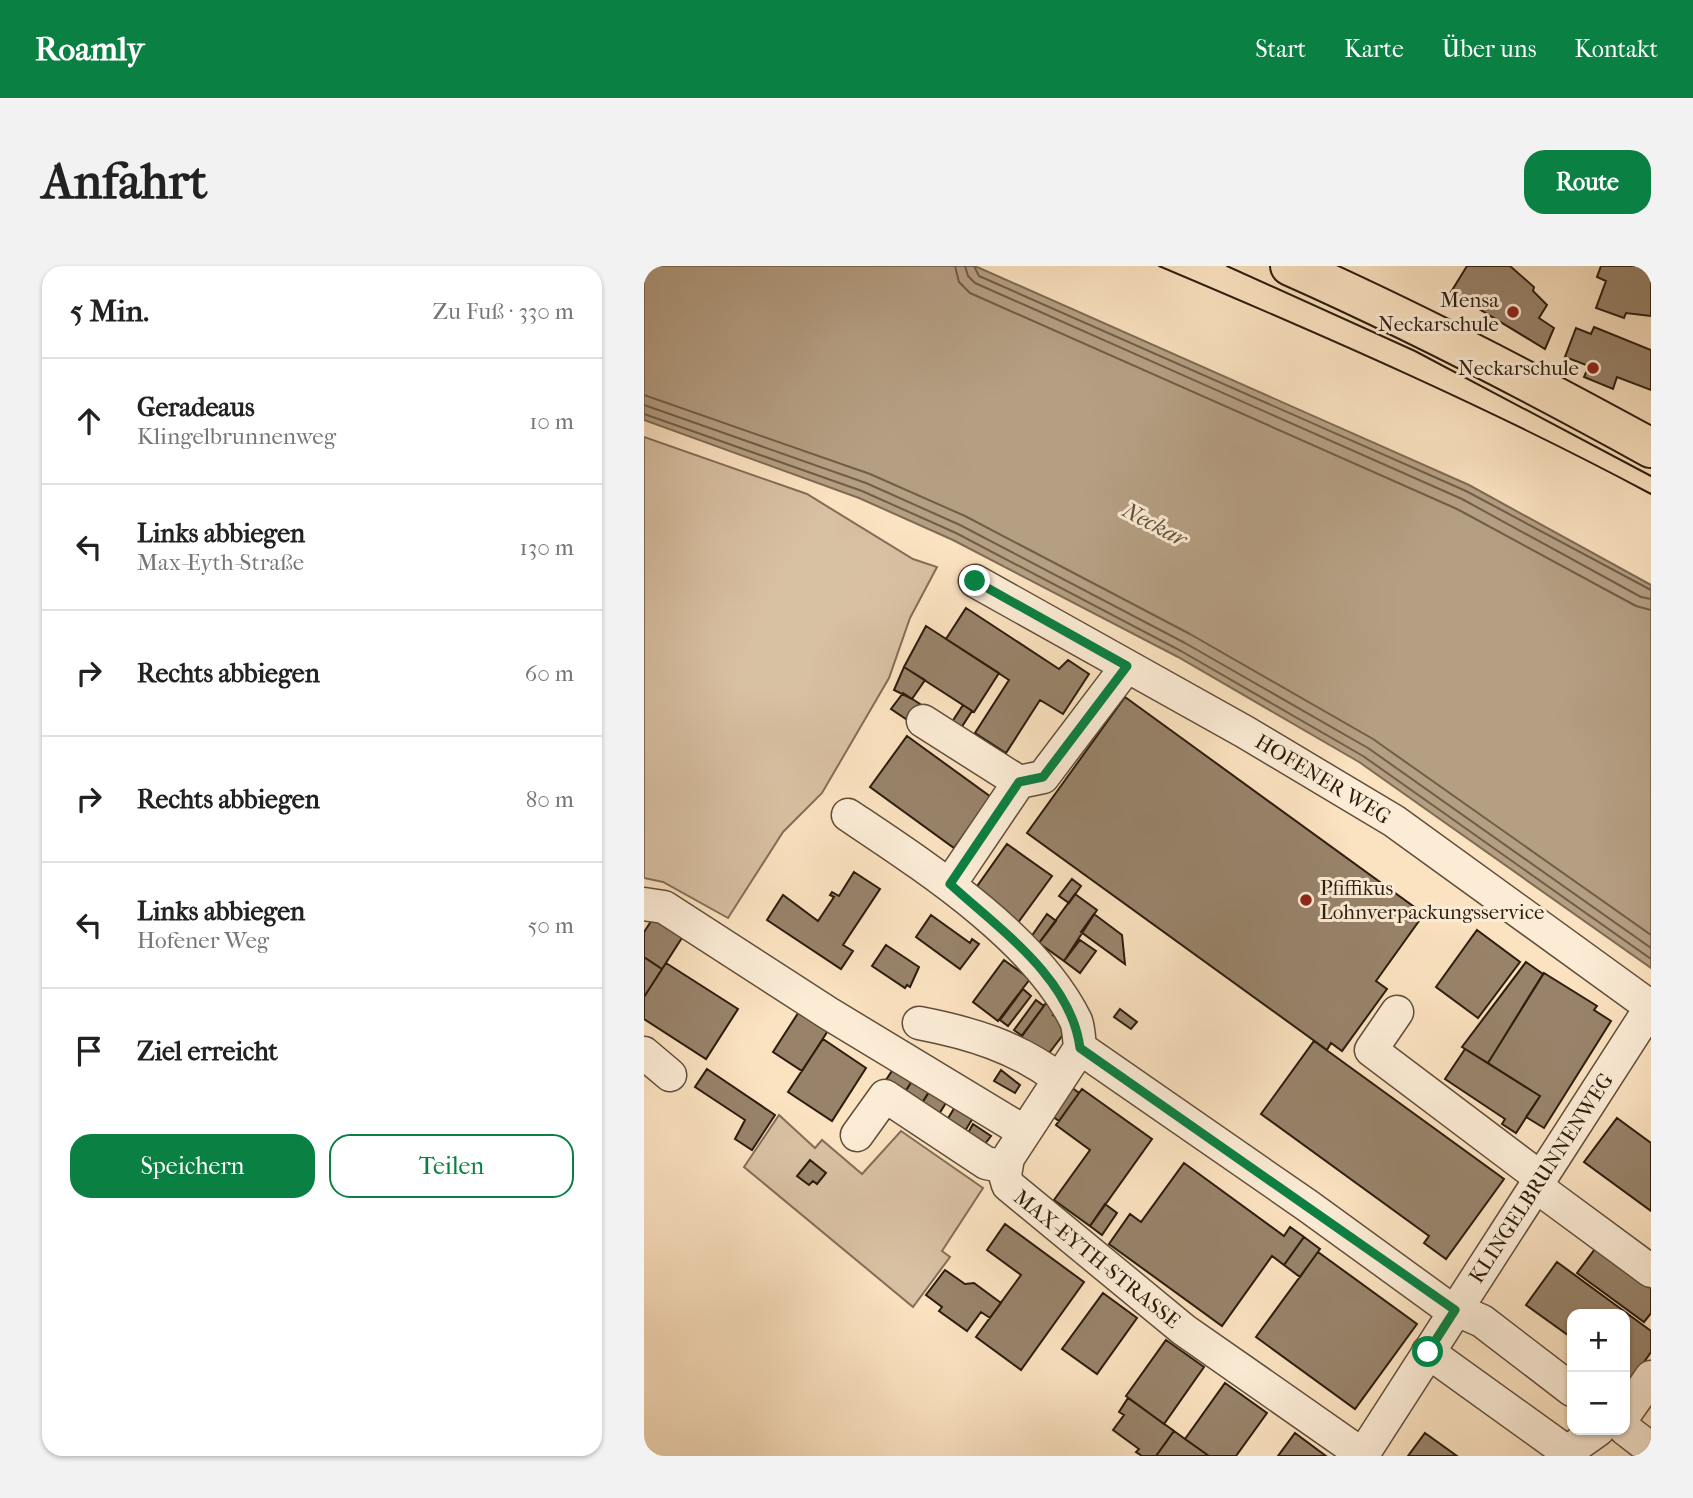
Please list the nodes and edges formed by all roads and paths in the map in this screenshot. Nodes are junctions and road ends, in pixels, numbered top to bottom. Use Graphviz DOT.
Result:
graph roads {
  1 [pos="1290,266"];
  2 [pos="1651,449"];
  3 [pos="975,581"];
  4 [pos="1127,666"];
  5 [pos="923,721"];
  6 [pos="1019,782"];
  7 [pos="848,815"];
  8 [pos="950,884"];
  9 [pos="644,904"];
  10 [pos="1651,1007"];
  11 [pos="1397,1012"];
  12 [pos="919,1023"];
  13 [pos="1080,1048"];
  14 [pos="644,1053"];
  15 [pos="670,1075"];
  16 [pos="1059,1079"];
  17 [pos="1023,1130"];
  18 [pos="858,1135"];
  19 [pos="1005,1167"];
  20 [pos="1539,1183"];
  21 [pos="1651,1271"];
  22 [pos="1455,1310"];
  23 [pos="1428,1352"];
  24 [pos="1651,1377"];
  25 [pos="1567,1386"];
  26 [pos="1630,1407"];
  27 [pos="1630,1433"];
  28 [pos="1591,1435"];
  29 [pos="1651,1449"];
  30 [pos="1362,1455"];
  1 -- 2 [label="main road"];
  3 -- 4 [label="street, HOFENER WEG"];
  4 -- 6 [label="street"];
  4 -- 10 [label="street, HOFENER WEG"];
  5 -- 6 [label="street"];
  6 -- 8 [label="street"];
  7 -- 8 [label="street"];
  8 -- 13 [label="street"];
  9 -- 17 [label="street"];
  10 -- 20 [label="street, KLINGELBRUNNENWEG"];
  11 -- 20 [label="street"];
  12 -- 16 [label="street"];
  13 -- 16 [label="street, MAX-EYTH-STRASSE"];
  13 -- 22 [label="street"];
  14 -- 15 [label="street"];
  16 -- 17 [label="street, MAX-EYTH-STRASSE"];
  17 -- 19 [label="street, MAX-EYTH-STRASSE"];
  18 -- 19 [label="street"];
  19 -- 30 [label="street, MAX-EYTH-STRASSE"];
  20 -- 21 [label="street"];
  20 -- 22 [label="street, KLINGELBRUNNENWEG"];
  22 -- 23 [label="street, KLINGELBRUNNENWEG"];
  22 -- 25 [label="street"];
  23 -- 28 [label="street"];
  23 -- 30 [label="street, KLINGELBRUNNENWEG"];
  24 -- 26 [label="street"];
  27 -- 29 [label="street"];
}
